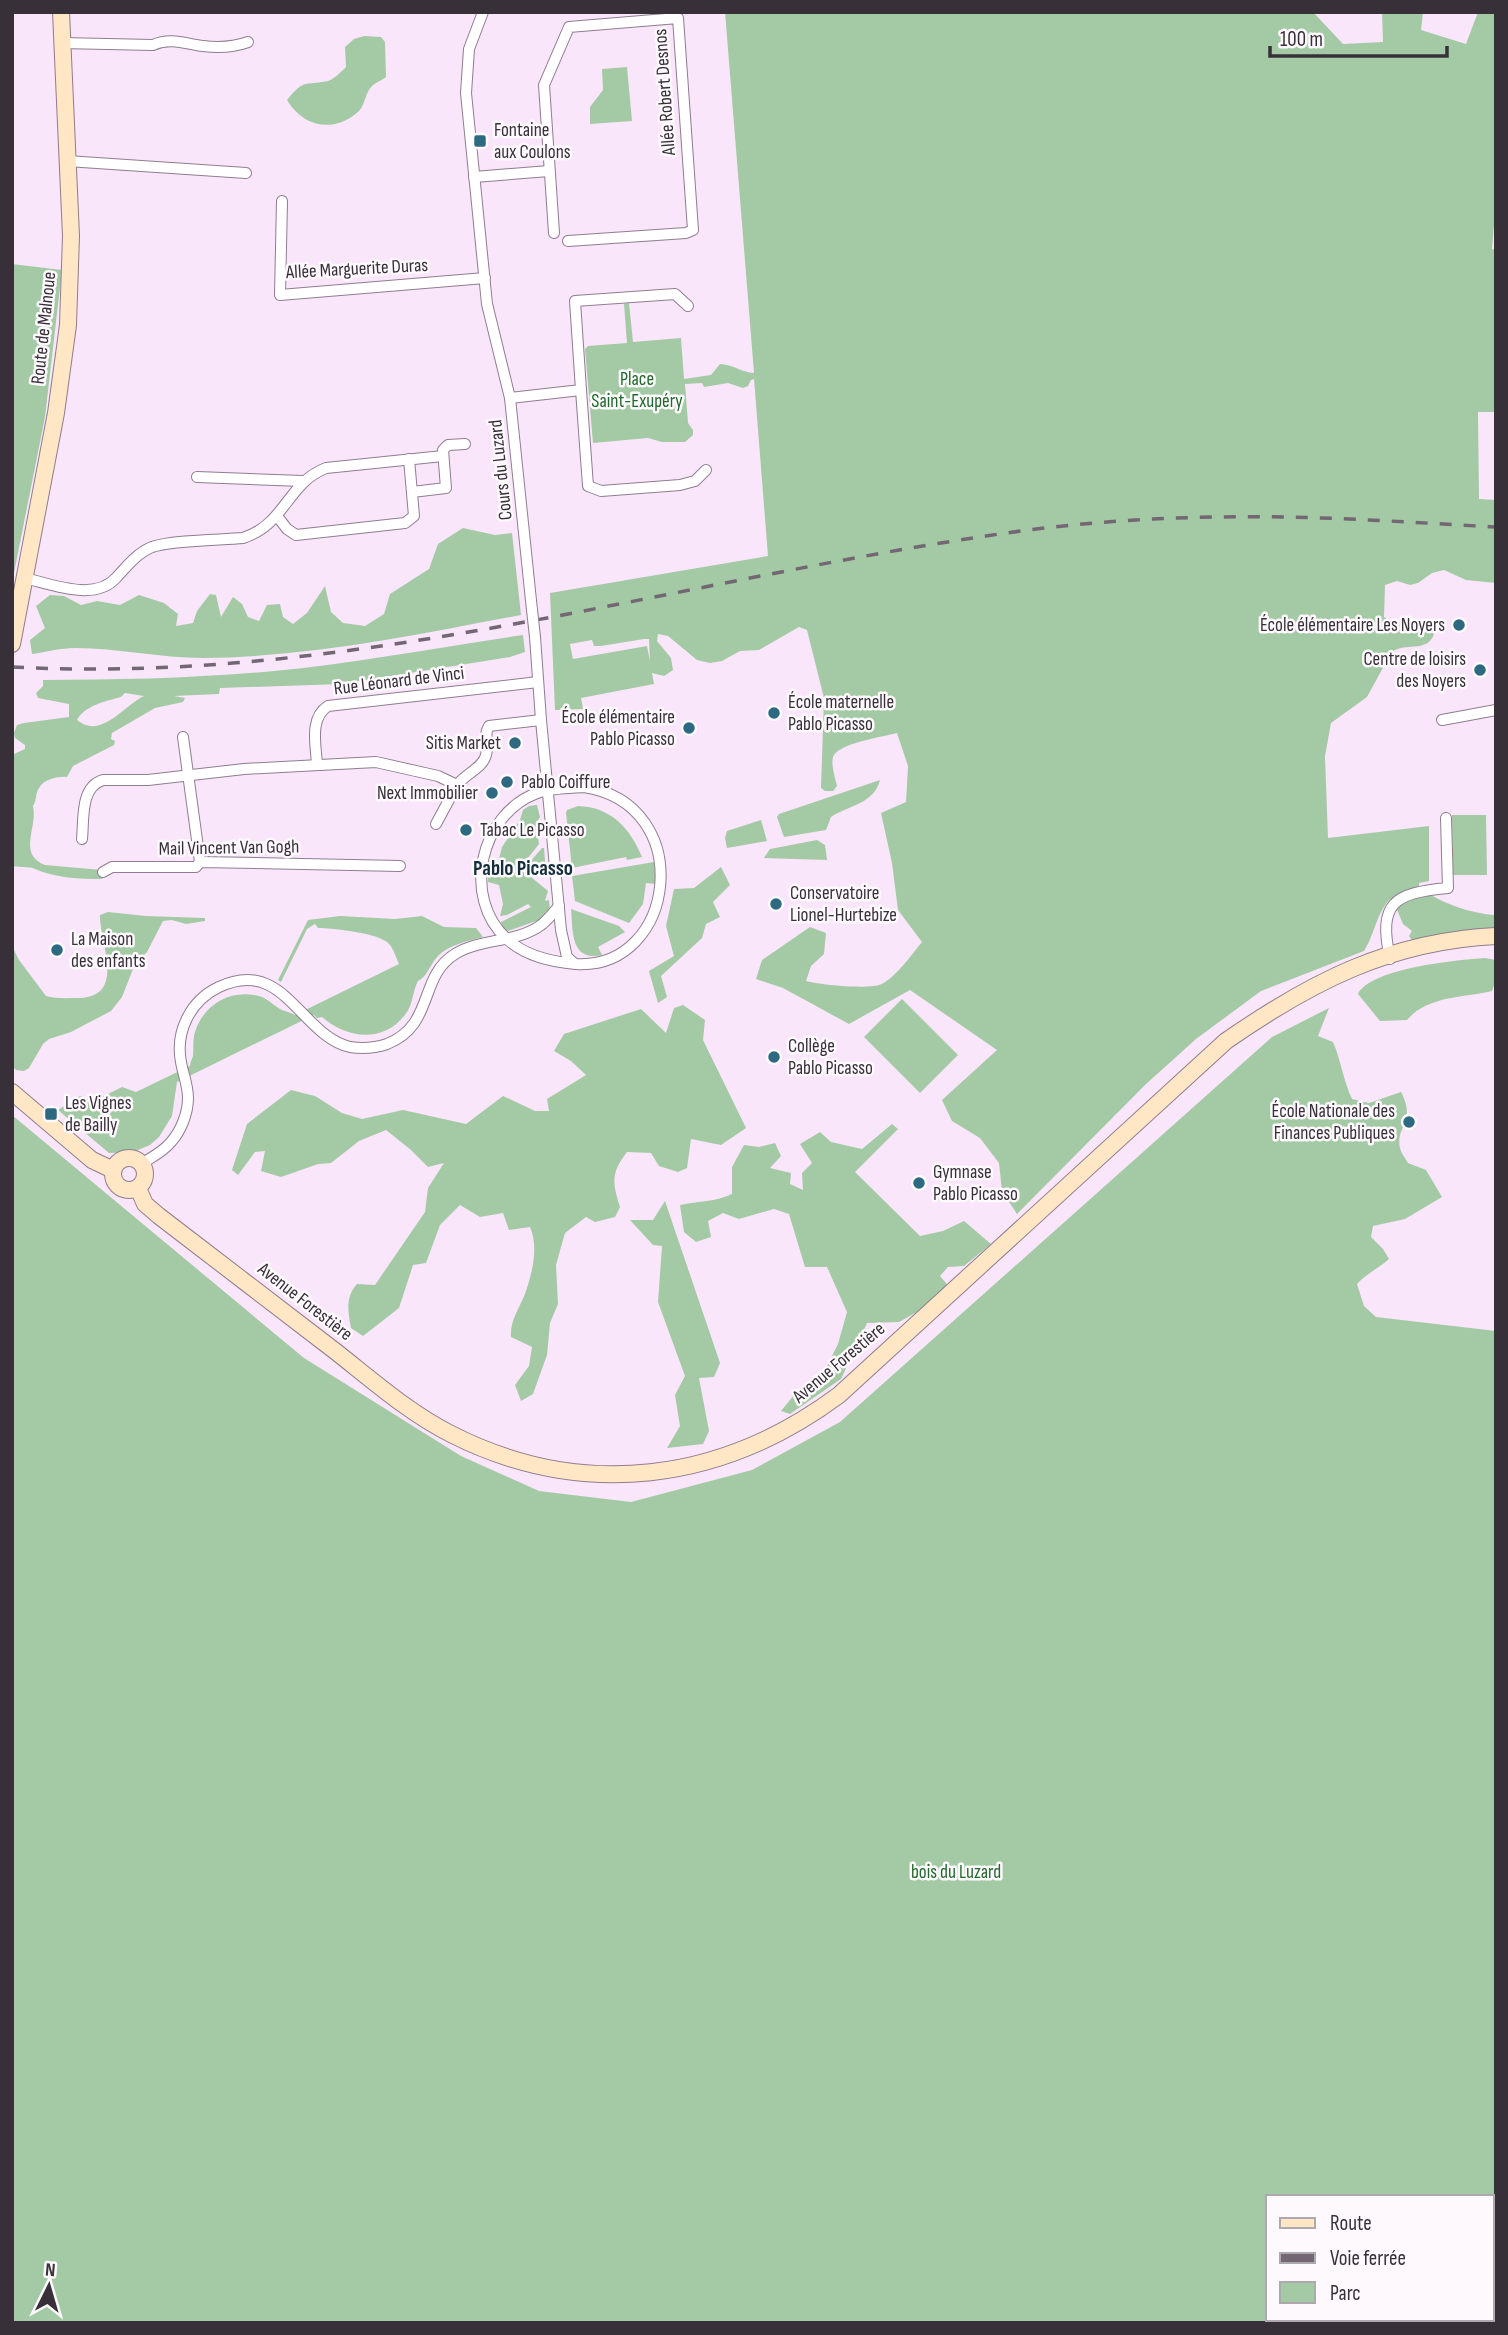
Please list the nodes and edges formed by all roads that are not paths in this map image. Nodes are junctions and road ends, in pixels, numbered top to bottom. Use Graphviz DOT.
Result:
graph roads {
  1 [pos="61,12"];
  2 [pos="483,12"];
  3 [pos="248,42"];
  4 [pos="61,43"];
  5 [pos="67,161"];
  6 [pos="549,172"];
  7 [pos="246,173"];
  8 [pos="474,177"];
  9 [pos="282,201"];
  10 [pos="554,233"];
  11 [pos="568,241"];
  12 [pos="485,278"];
  13 [pos="688,306"];
  14 [pos="581,390"];
  15 [pos="510,398"];
  16 [pos="465,444"];
  17 [pos="443,456"];
  18 [pos="409,459"];
  19 [pos="706,470"];
  20 [pos="197,477"];
  21 [pos="303,481"];
  22 [pos="412,492"];
  23 [pos="277,516"];
  24 [pos="24,578"];
  25 [pos="12,643"];
  26 [pos="538,682"];
  27 [pos="1496,710"];
  28 [pos="541,720"];
  29 [pos="1442,720"];
  30 [pos="183,737"];
  31 [pos="317,765"];
  32 [pos="188,776"];
  33 [pos="457,785"];
  34 [pos="548,790"];
  35 [pos="1446,818"];
  36 [pos="436,824"];
  37 [pos="82,839"];
  38 [pos="200,862"];
  39 [pos="400,866"];
  40 [pos="103,872"];
  41 [pos="559,906"];
  42 [pos="561,930"];
  43 [pos="1496,936"];
  44 [pos="506,939"];
  45 [pos="1496,946"];
  46 [pos="534,955"];
  47 [pos="1390,958"];
  48 [pos="575,964"];
  49 [pos="12,1092"];
  50 [pos="141,1164"];
  51 [pos="113,1170"];
  52 [pos="138,1188"];
  1 -- 4 [label="street, Route de Malnoue"];
  2 -- 8 [label="street, Cours du Luzard"];
  3 -- 4 [label="street"];
  4 -- 5 [label="street, Route de Malnoue"];
  5 -- 7 [label="street"];
  5 -- 24 [label="street, Route de Malnoue"];
  6 -- 8 [label="street"];
  6 -- 10 [label="street, Allée Robert Desnos"];
  6 -- 11 [label="street, Allée Robert Desnos"];
  8 -- 12 [label="street, Cours du Luzard"];
  9 -- 12 [label="street, Allée Marguerite Duras"];
  12 -- 15 [label="street, Cours du Luzard"];
  13 -- 14 [label="street"];
  14 -- 15 [label="street"];
  14 -- 19 [label="street"];
  15 -- 26 [label="street, Cours du Luzard, bridge"];
  16 -- 17 [label="street"];
  17 -- 18 [label="street"];
  17 -- 22 [label="street"];
  18 -- 21 [label="street"];
  18 -- 22 [label="street"];
  20 -- 21 [label="street"];
  21 -- 23 [label="street"];
  22 -- 23 [label="street"];
  23 -- 24 [label="street"];
  24 -- 25 [label="street, Route de Malnoue"];
  26 -- 28 [label="street, Cours du Luzard"];
  26 -- 31 [label="street, Rue Léonard de Vinci"];
  27 -- 29 [label="street"];
  28 -- 33 [label="street"];
  28 -- 34 [label="street, Cours du Luzard"];
  30 -- 32 [label="street"];
  31 -- 32 [label="street"];
  31 -- 33 [label="street"];
  32 -- 37 [label="street"];
  32 -- 38 [label="street"];
  33 -- 36 [label="street"];
  34 -- 41 [label="street, Cours du Luzard"];
  34 -- 44 [label="street"];
  34 -- 48 [label="street"];
  35 -- 47 [label="street"];
  38 -- 39 [label="street, Mail Vincent Van Gogh"];
  38 -- 40 [label="street, Mail Vincent Van Gogh"];
  41 -- 42 [label="street, Cours du Luzard"];
  41 -- 44 [label="street"];
  42 -- 46 [label="street"];
  42 -- 48 [label="street, Cours du Luzard"];
  43 -- 47 [label="street"];
  44 -- 46 [label="street"];
  44 -- 50 [label="street"];
  45 -- 47 [label="street"];
  46 -- 48 [label="street"];
  47 -- 52 [label="street, Avenue Forestière"];
  49 -- 51 [label="street"];
  50 -- 51 [label="street"];
  50 -- 52 [label="street"];
  51 -- 52 [label="street"];
}
